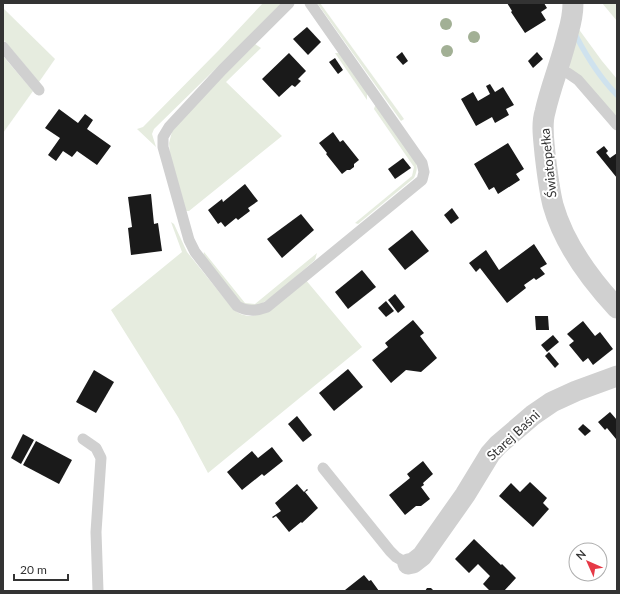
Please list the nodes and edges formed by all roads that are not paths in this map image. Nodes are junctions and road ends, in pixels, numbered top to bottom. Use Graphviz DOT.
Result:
graph roads {
  1 [pos="289,3"];
  2 [pos="310,3"];
  3 [pos="573,3"];
  4 [pos="3,47"];
  5 [pos="559,67"];
  6 [pos="39,90"];
  7 [pos="617,125"];
  8 [pos="617,308"];
  9 [pos="617,376"];
  10 [pos="83,439"];
  11 [pos="323,468"];
  12 [pos="408,564"];
  13 [pos="98,591"];
  1 -- 2 [label="lane"];
  3 -- 5 [label="street, Światopełka"];
  4 -- 6 [label="lane"];
  5 -- 7 [label="lane"];
  5 -- 8 [label="street, Światopełka"];
  9 -- 12 [label="street, Starej Baśni"];
  10 -- 13 [label="lane"];
  11 -- 12 [label="lane"];
}
